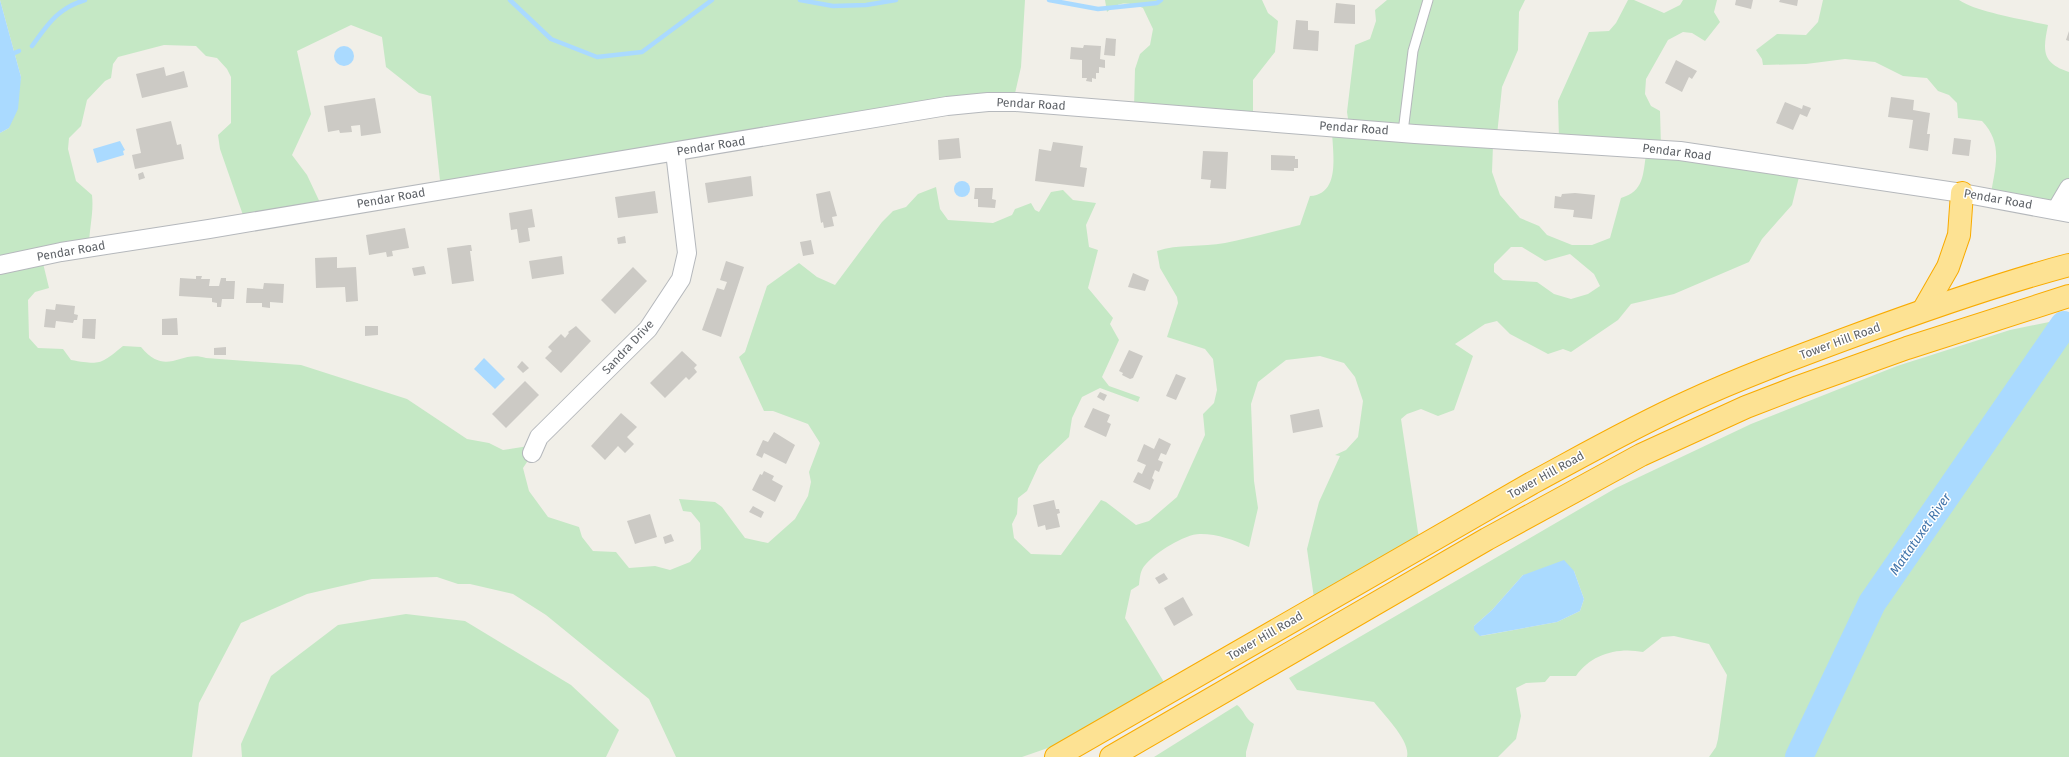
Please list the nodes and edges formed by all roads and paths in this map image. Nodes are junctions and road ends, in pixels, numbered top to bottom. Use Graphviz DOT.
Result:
graph roads {
  1 [pos="1428,0"];
  2 [pos="1403,132"];
  3 [pos="675,152"];
  4 [pos="2069,188"];
  5 [pos="1962,193"];
  6 [pos="2062,211"];
  7 [pos="0,265"];
  8 [pos="2069,265"];
  9 [pos="2069,296"];
  10 [pos="1924,310"];
  11 [pos="532,453"];
  12 [pos="1165,726"];
  13 [pos="1056,757"];
  14 [pos="1111,757"];
  15 [pos="1121,757"];
  1 -- 2 [label="lane"];
  2 -- 3 [label="street, Pendar Road"];
  2 -- 5 [label="street, Pendar Road"];
  3 -- 7 [label="street, Pendar Road"];
  3 -- 11 [label="street, Sandra Drive"];
  4 -- 6 [label="street"];
  5 -- 6 [label="street, Pendar Road"];
  5 -- 10 [label="highway"];
  8 -- 10 [label="highway, Tower Hill Road"];
  9 -- 12 [label="highway"];
  10 -- 13 [label="highway, Tower Hill Road"];
  12 -- 14 [label="highway"];
  12 -- 15 [label="highway"];
}
